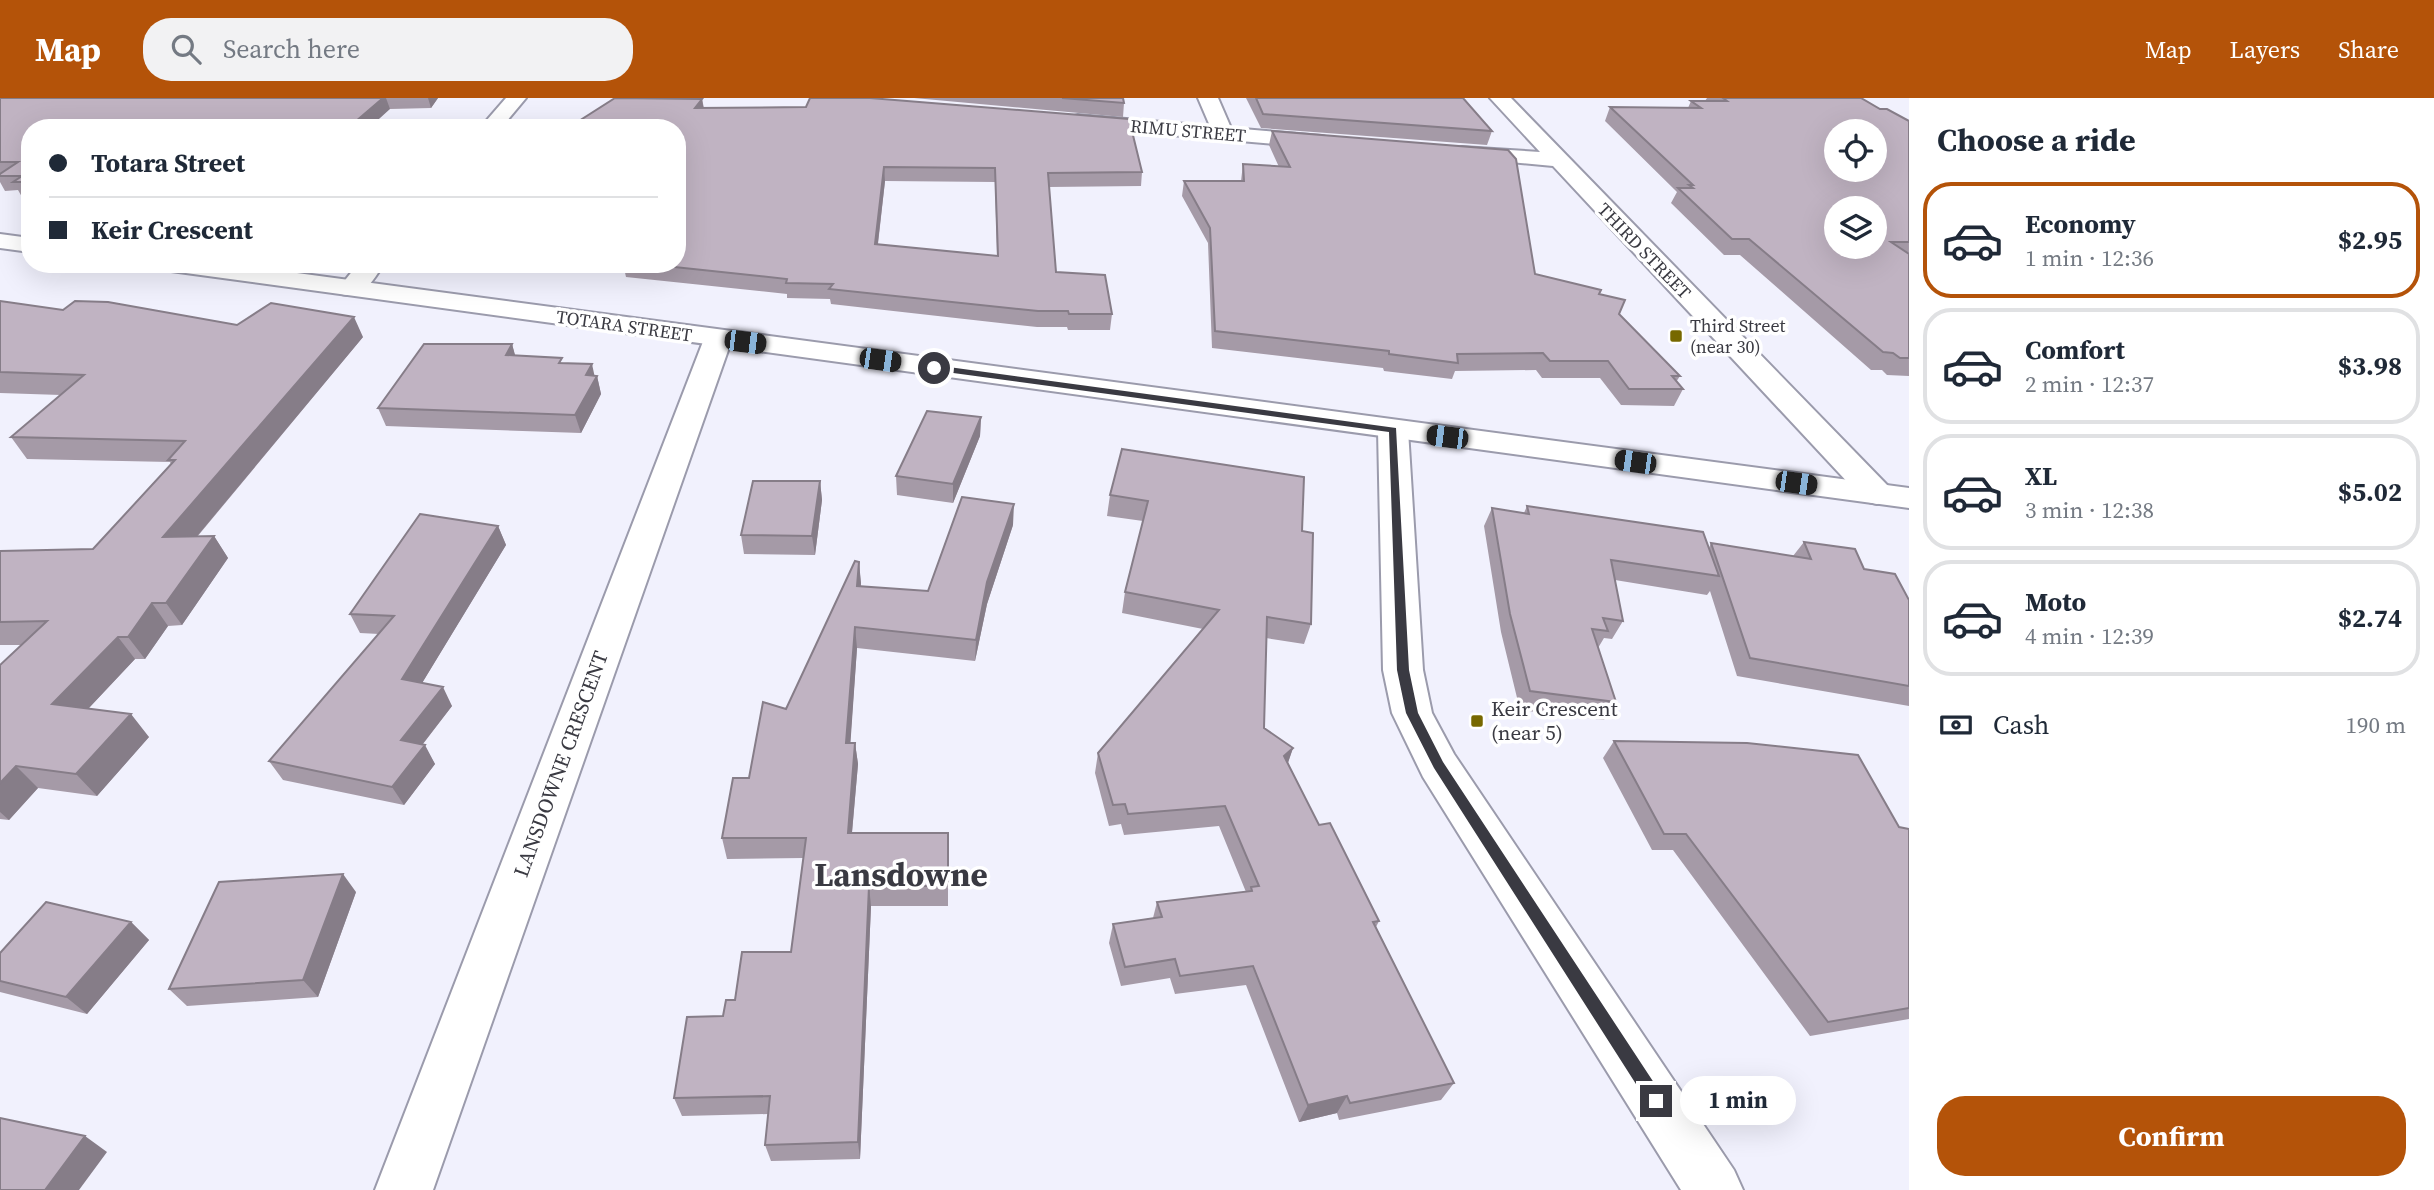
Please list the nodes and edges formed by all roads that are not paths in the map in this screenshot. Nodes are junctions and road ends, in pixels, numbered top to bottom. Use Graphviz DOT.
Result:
graph roads {
  1 [pos="516,98"];
  2 [pos="1208,98"];
  3 [pos="1500,98"];
  4 [pos="498,119"];
  5 [pos="1062,120"];
  6 [pos="1223,134"];
  7 [pos="1344,144"];
  8 [pos="1438,151"];
  9 [pos="1558,160"];
  10 [pos="0,241"];
  11 [pos="21,244"];
  12 [pos="236,273"];
  13 [pos="364,273"];
  14 [pos="351,289"];
  15 [pos="718,339"];
  16 [pos="1393,430"];
  17 [pos="1893,496"];
  18 [pos="404,1190"];
  19 [pos="1714,1190"];
  1 -- 4 [label="street"];
  2 -- 6 [label="street"];
  3 -- 9 [label="street, THIRD STREET"];
  5 -- 6 [label="street, RIMU STREET"];
  6 -- 7 [label="street, RIMU STREET"];
  8 -- 9 [label="street"];
  9 -- 17 [label="street, THIRD STREET"];
  10 -- 11 [label="street"];
  12 -- 14 [label="street, TOTARA STREET"];
  13 -- 14 [label="street"];
  14 -- 15 [label="street, TOTARA STREET"];
  15 -- 16 [label="street, TOTARA STREET"];
  15 -- 18 [label="street, LANSDOWNE CRESCENT"];
  16 -- 17 [label="street, TOTARA STREET"];
  16 -- 19 [label="street"];
}
